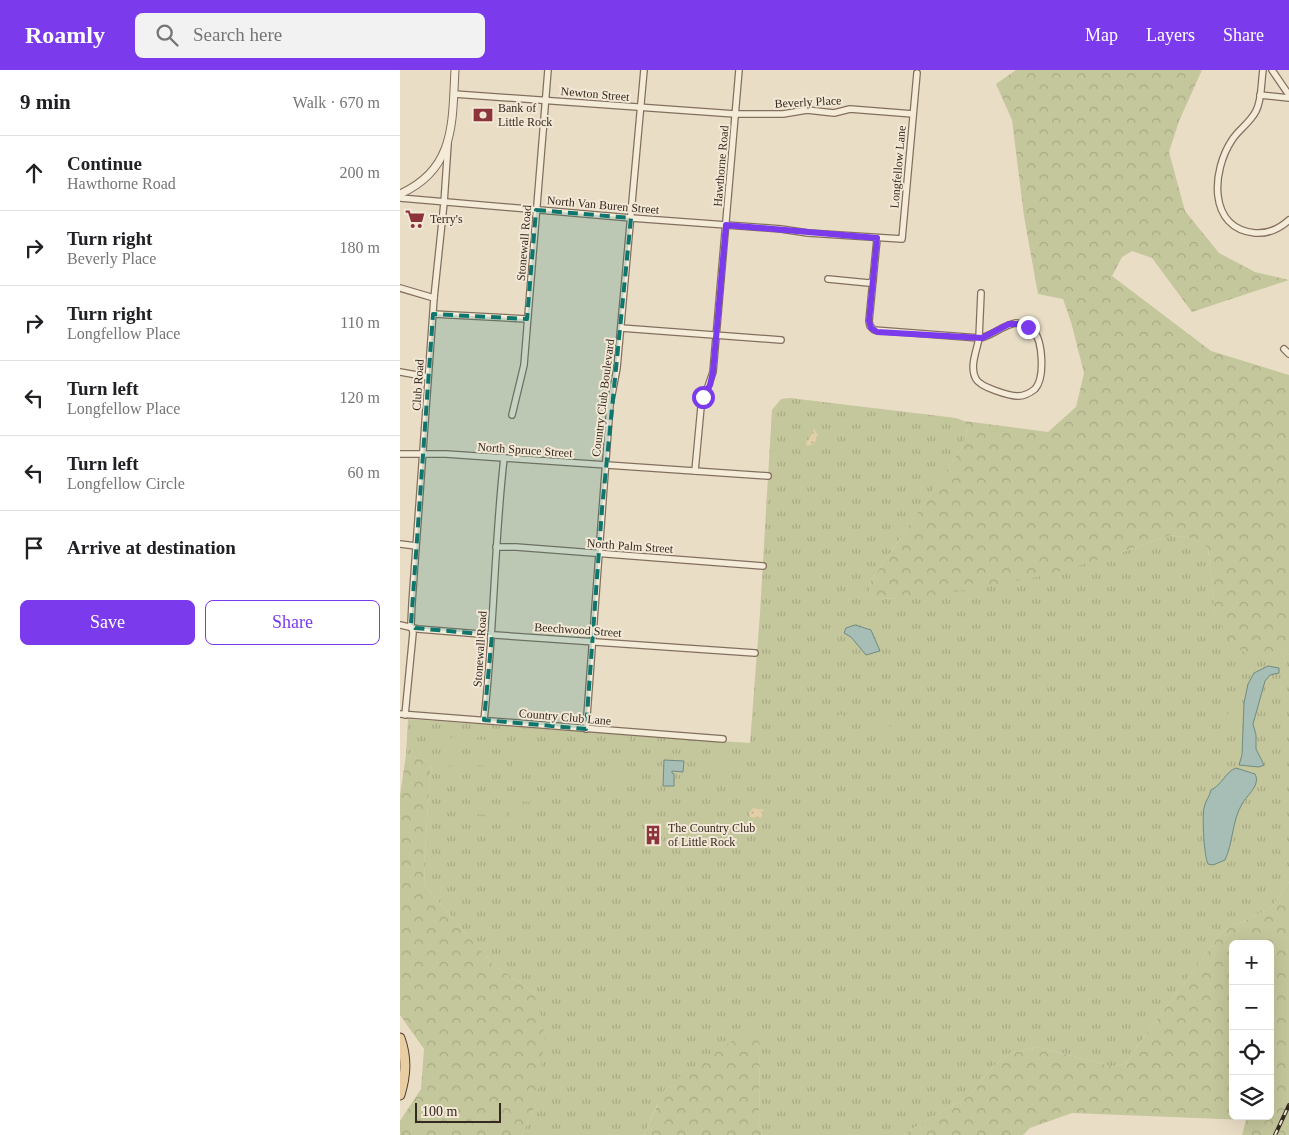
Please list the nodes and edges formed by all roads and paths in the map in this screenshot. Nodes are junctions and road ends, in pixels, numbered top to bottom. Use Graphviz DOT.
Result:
graph roads {
  1 [pos="455,70"];
  2 [pos="548,70"];
  3 [pos="644,70"];
  4 [pos="739,70"];
  5 [pos="1263,70"];
  6 [pos="1272,70"];
  7 [pos="917,73"];
  8 [pos="454,94"];
  9 [pos="1260,95"];
  10 [pos="1289,97"];
  11 [pos="546,100"];
  12 [pos="640,108"];
  13 [pos="735,114"];
  14 [pos="913,114"];
  15 [pos="448,144"];
  16 [pos="400,194"];
  17 [pos="400,198"];
  18 [pos="444,203"];
  19 [pos="536,210"];
  20 [pos="631,218"];
  21 [pos="1289,220"];
  22 [pos="726,225"];
  23 [pos="877,238"];
  24 [pos="828,279"];
  25 [pos="873,281"];
  26 [pos="400,288"];
  27 [pos="981,293"];
  28 [pos="434,298"];
  29 [pos="433,314"];
  30 [pos="527,319"];
  31 [pos="621,328"];
  32 [pos="716,335"];
  33 [pos="978,338"];
  34 [pos="781,340"];
  35 [pos="400,372"];
  36 [pos="428,377"];
  37 [pos="512,415"];
  38 [pos="423,453"];
  39 [pos="400,454"];
  40 [pos="504,458"];
  41 [pos="606,465"];
  42 [pos="696,471"];
  43 [pos="768,476"];
  44 [pos="400,544"];
  45 [pos="416,546"];
  46 [pos="496,547"];
  47 [pos="599,554"];
  48 [pos="763,566"];
  49 [pos="400,625"];
  50 [pos="412,627"];
  51 [pos="492,635"];
  52 [pos="592,641"];
  53 [pos="755,653"];
  54 [pos="403,714"];
  55 [pos="484,720"];
  56 [pos="586,729"];
  57 [pos="723,739"];
  58 [pos="400,1038"];
  59 [pos="400,1095"];
  1 -- 8 [label="street"];
  2 -- 11 [label="street, Stonewall Road"];
  3 -- 12 [label="street, Country Club Boulevard"];
  4 -- 13 [label="street, Hawthorne Road"];
  5 -- 9 [label="street"];
  6 -- 10 [label="street"];
  7 -- 14 [label="street, Longfellow Lane"];
  8 -- 11 [label="street, Newton Street"];
  8 -- 15 [label="street"];
  9 -- 10 [label="street"];
  9 -- 21 [label="street"];
  11 -- 12 [label="street, Newton Street"];
  11 -- 19 [label="street, Stonewall Road"];
  12 -- 13 [label="street, Newton Street"];
  12 -- 20 [label="street, Country Club Boulevard"];
  13 -- 14 [label="street, Beverly Place"];
  13 -- 22 [label="street, Hawthorne Road"];
  14 -- 23 [label="street, Longfellow Lane"];
  15 -- 16 [label="street"];
  15 -- 18 [label="street, Club Road"];
  17 -- 18 [label="street, North Van Buren Street"];
  18 -- 19 [label="street, North Van Buren Street"];
  18 -- 28 [label="street, Club Road"];
  19 -- 20 [label="street, North Van Buren Street"];
  19 -- 30 [label="street, Stonewall Road"];
  20 -- 22 [label="street, North Van Buren Street"];
  20 -- 31 [label="street, Country Club Boulevard"];
  22 -- 23 [label="street"];
  22 -- 32 [label="street, Hawthorne Road"];
  23 -- 25 [label="street"];
  24 -- 25 [label="street"];
  25 -- 33 [label="street"];
  26 -- 28 [label="street"];
  27 -- 33 [label="street"];
  28 -- 29 [label="street, Club Road"];
  29 -- 30 [label="street"];
  29 -- 36 [label="street, Club Road"];
  30 -- 37 [label="street, Stonewall Road"];
  31 -- 32 [label="street"];
  31 -- 41 [label="street, Country Club Boulevard"];
  32 -- 34 [label="street"];
  32 -- 42 [label="street, Hawthorne Road"];
  33 -- 33 [label="street"];
  35 -- 36 [label="street"];
  36 -- 38 [label="street, Club Road"];
  38 -- 39 [label="street, North Spruce Street"];
  38 -- 40 [label="street, North Spruce Street"];
  38 -- 45 [label="street, Club Road"];
  40 -- 41 [label="street, North Spruce Street"];
  40 -- 46 [label="street, Stonewall Road"];
  41 -- 42 [label="street, North Spruce Street"];
  41 -- 47 [label="street, Country Club Boulevard"];
  42 -- 43 [label="street, North Spruce Street"];
  44 -- 45 [label="street"];
  45 -- 50 [label="street, Club Road"];
  46 -- 47 [label="street, North Palm Street"];
  46 -- 51 [label="street, Stonewall Road"];
  47 -- 48 [label="street, North Palm Street"];
  47 -- 52 [label="street, Country Club Boulevard"];
  49 -- 50 [label="street, Beechwood Street"];
  50 -- 51 [label="street, Beechwood Street"];
  50 -- 54 [label="street, Country Club Lane"];
  51 -- 52 [label="street, Beechwood Street"];
  51 -- 55 [label="street, Stonewall Road"];
  52 -- 53 [label="street, Beechwood Street"];
  52 -- 56 [label="street, Country Club Boulevard"];
  54 -- 55 [label="street, Country Club Lane"];
  55 -- 56 [label="street, Country Club Lane"];
  56 -- 57 [label="street, Country Club Lane"];
  58 -- 59 [label="main road"];
}
